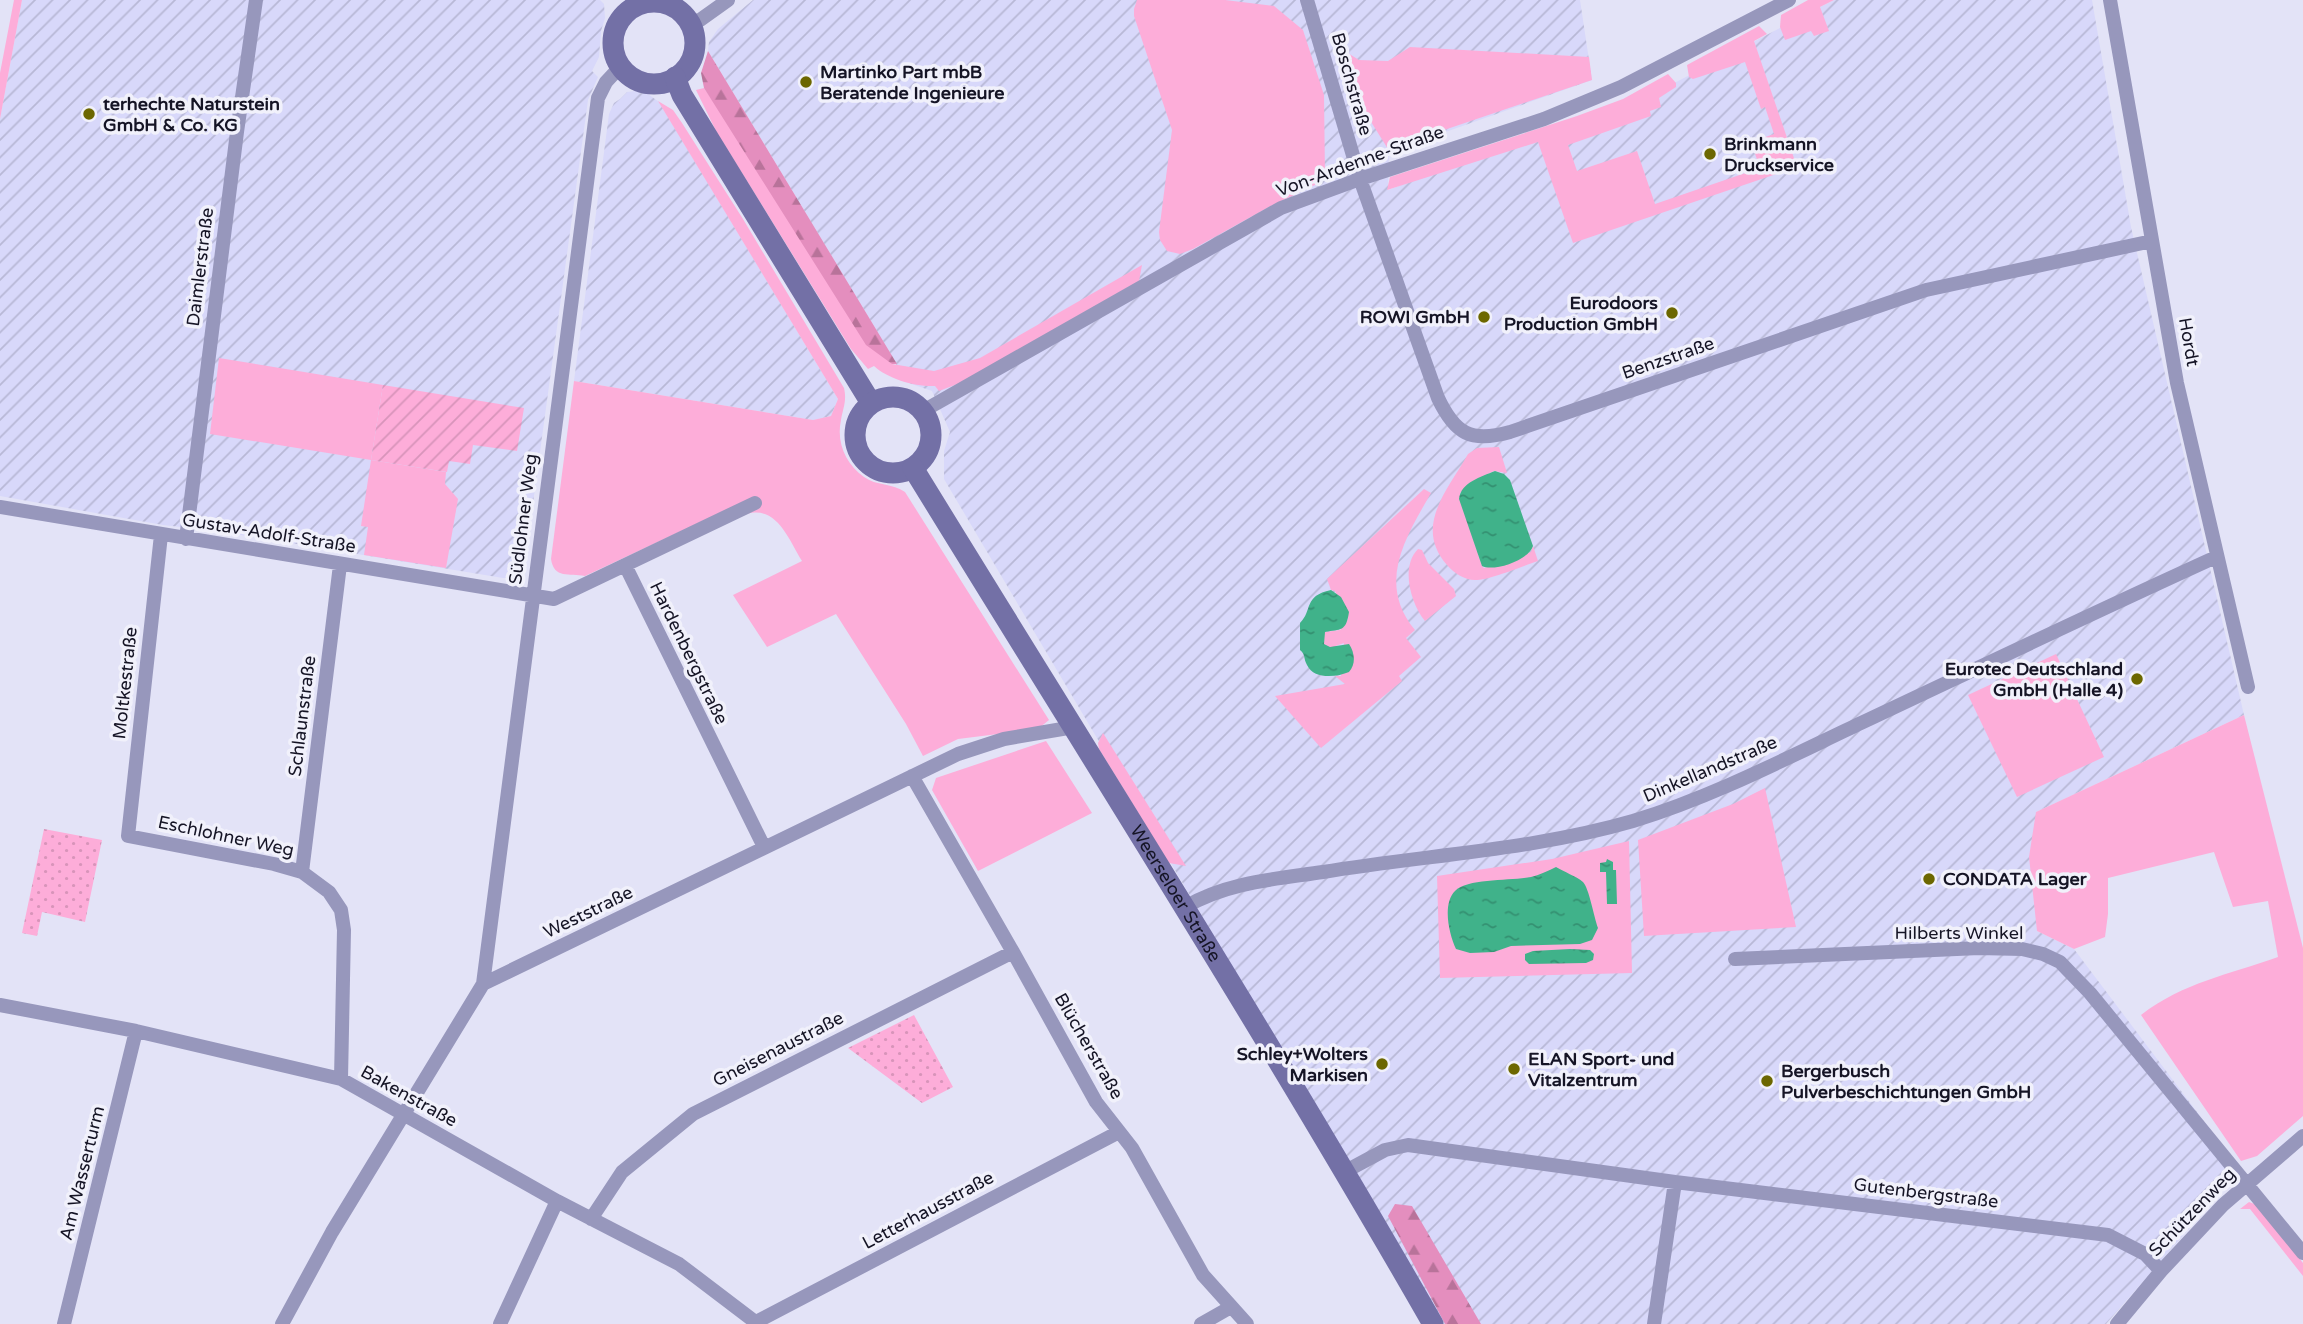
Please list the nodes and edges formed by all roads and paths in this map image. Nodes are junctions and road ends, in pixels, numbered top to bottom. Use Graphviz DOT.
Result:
graph roads {
  1 [pos="256,0"];
  2 [pos="728,0"];
  3 [pos="1307,0"];
  4 [pos="1788,0"];
  5 [pos="2110,0"];
  6 [pos="629,4"];
  7 [pos="689,22"];
  8 [pos="620,67"];
  9 [pos="676,78"];
  10 [pos="1360,179"];
  11 [pos="2152,241"];
  12 [pos="871,403"];
  13 [pos="923,411"];
  14 [pos="913,468"];
  15 [pos="755,503"];
  16 [pos="0,507"];
  17 [pos="161,535"];
  18 [pos="186,539"];
  19 [pos="2216,557"];
  20 [pos="341,565"];
  21 [pos="625,565"];
  22 [pos="532,596"];
  23 [pos="2248,687"];
  24 [pos="1074,727"];
  25 [pos="912,776"];
  26 [pos="128,836"];
  27 [pos="764,847"];
  28 [pos="302,872"];
  29 [pos="1185,906"];
  30 [pos="1013,952"];
  31 [pos="1735,960"];
  32 [pos="483,984"];
  33 [pos="0,1005"];
  34 [pos="136,1031"];
  35 [pos="341,1079"];
  36 [pos="403,1114"];
  37 [pos="1119,1132"];
  38 [pos="2303,1136"];
  39 [pos="1346,1171"];
  40 [pos="1675,1181"];
  41 [pos="2246,1183"];
  42 [pos="556,1201"];
  43 [pos="591,1219"];
  44 [pos="2303,1253"];
  45 [pos="2161,1271"];
  46 [pos="1231,1307"];
  47 [pos="757,1323"];
  48 [pos="64,1324"];
  49 [pos="282,1324"];
  50 [pos="500,1324"];
  51 [pos="1201,1324"];
  52 [pos="1247,1324"];
  53 [pos="1433,1324"];
  54 [pos="1654,1324"];
  55 [pos="2117,1324"];
  1 -- 18 [label="street, Daimlerstraße"];
  2 -- 7 [label="street"];
  3 -- 10 [label="street, Boschstraße"];
  4 -- 10 [label="street, Von-Ardenne-Straße"];
  5 -- 11 [label="street, Hordt"];
  6 -- 7 [label="street"];
  6 -- 8 [label="street"];
  7 -- 9 [label="street"];
  8 -- 9 [label="street"];
  8 -- 22 [label="street, Südlohner Weg"];
  9 -- 12 [label="street"];
  10 -- 11 [label="street, Benzstraße"];
  10 -- 13 [label="street, Von-Ardenne-Straße"];
  11 -- 19 [label="street, Hordt"];
  12 -- 13 [label="street"];
  12 -- 14 [label="street"];
  13 -- 14 [label="street"];
  14 -- 24 [label="street, Weerseloer Straße"];
  15 -- 21 [label="street"];
  16 -- 17 [label="street, Gustav-Adolf-Straße"];
  17 -- 18 [label="street, Gustav-Adolf-Straße"];
  17 -- 26 [label="street, Moltkestraße"];
  18 -- 20 [label="street, Gustav-Adolf-Straße"];
  19 -- 23 [label="street, Hordt"];
  19 -- 29 [label="street, Dinkellandstraße"];
  20 -- 22 [label="street, Gustav-Adolf-Straße"];
  20 -- 28 [label="street, Schlaunstraße"];
  21 -- 22 [label="street"];
  21 -- 27 [label="street, Hardenbergstraße"];
  22 -- 32 [label="street, Südlohner Weg"];
  24 -- 25 [label="street, Weststraße"];
  24 -- 29 [label="street, Weerseloer Straße"];
  25 -- 27 [label="street, Weststraße"];
  25 -- 30 [label="street, Blücherstraße"];
  26 -- 28 [label="street, Eschlohner Weg"];
  27 -- 32 [label="street, Weststraße"];
  28 -- 35 [label="street, Eschlohner Weg"];
  29 -- 39 [label="street, Weerseloer Straße"];
  30 -- 37 [label="street, Blücherstraße"];
  30 -- 43 [label="street, Gneisenaustraße"];
  31 -- 41 [label="street, Hilberts Winkel"];
  32 -- 36 [label="street"];
  33 -- 34 [label="street, Bakenstraße"];
  34 -- 35 [label="street, Bakenstraße"];
  34 -- 48 [label="street, Am Wasserturm"];
  35 -- 36 [label="street, Bakenstraße"];
  36 -- 42 [label="street, Bakenstraße"];
  36 -- 49 [label="street"];
  37 -- 46 [label="street, Blücherstraße"];
  37 -- 47 [label="street, Letterhausstraße"];
  38 -- 41 [label="street, Schützenweg"];
  39 -- 40 [label="street, Gutenbergstraße"];
  39 -- 53 [label="street, Weerseloer Straße"];
  40 -- 45 [label="street, Gutenbergstraße"];
  40 -- 54 [label="street"];
  41 -- 44 [label="street, Hilberts Winkel"];
  41 -- 45 [label="street, Schützenweg"];
  42 -- 43 [label="street, Bakenstraße"];
  42 -- 50 [label="street"];
  43 -- 47 [label="street, Bakenstraße"];
  45 -- 55 [label="street, Schützenweg"];
  46 -- 51 [label="street"];
  46 -- 52 [label="street, Blücherstraße"];
}
